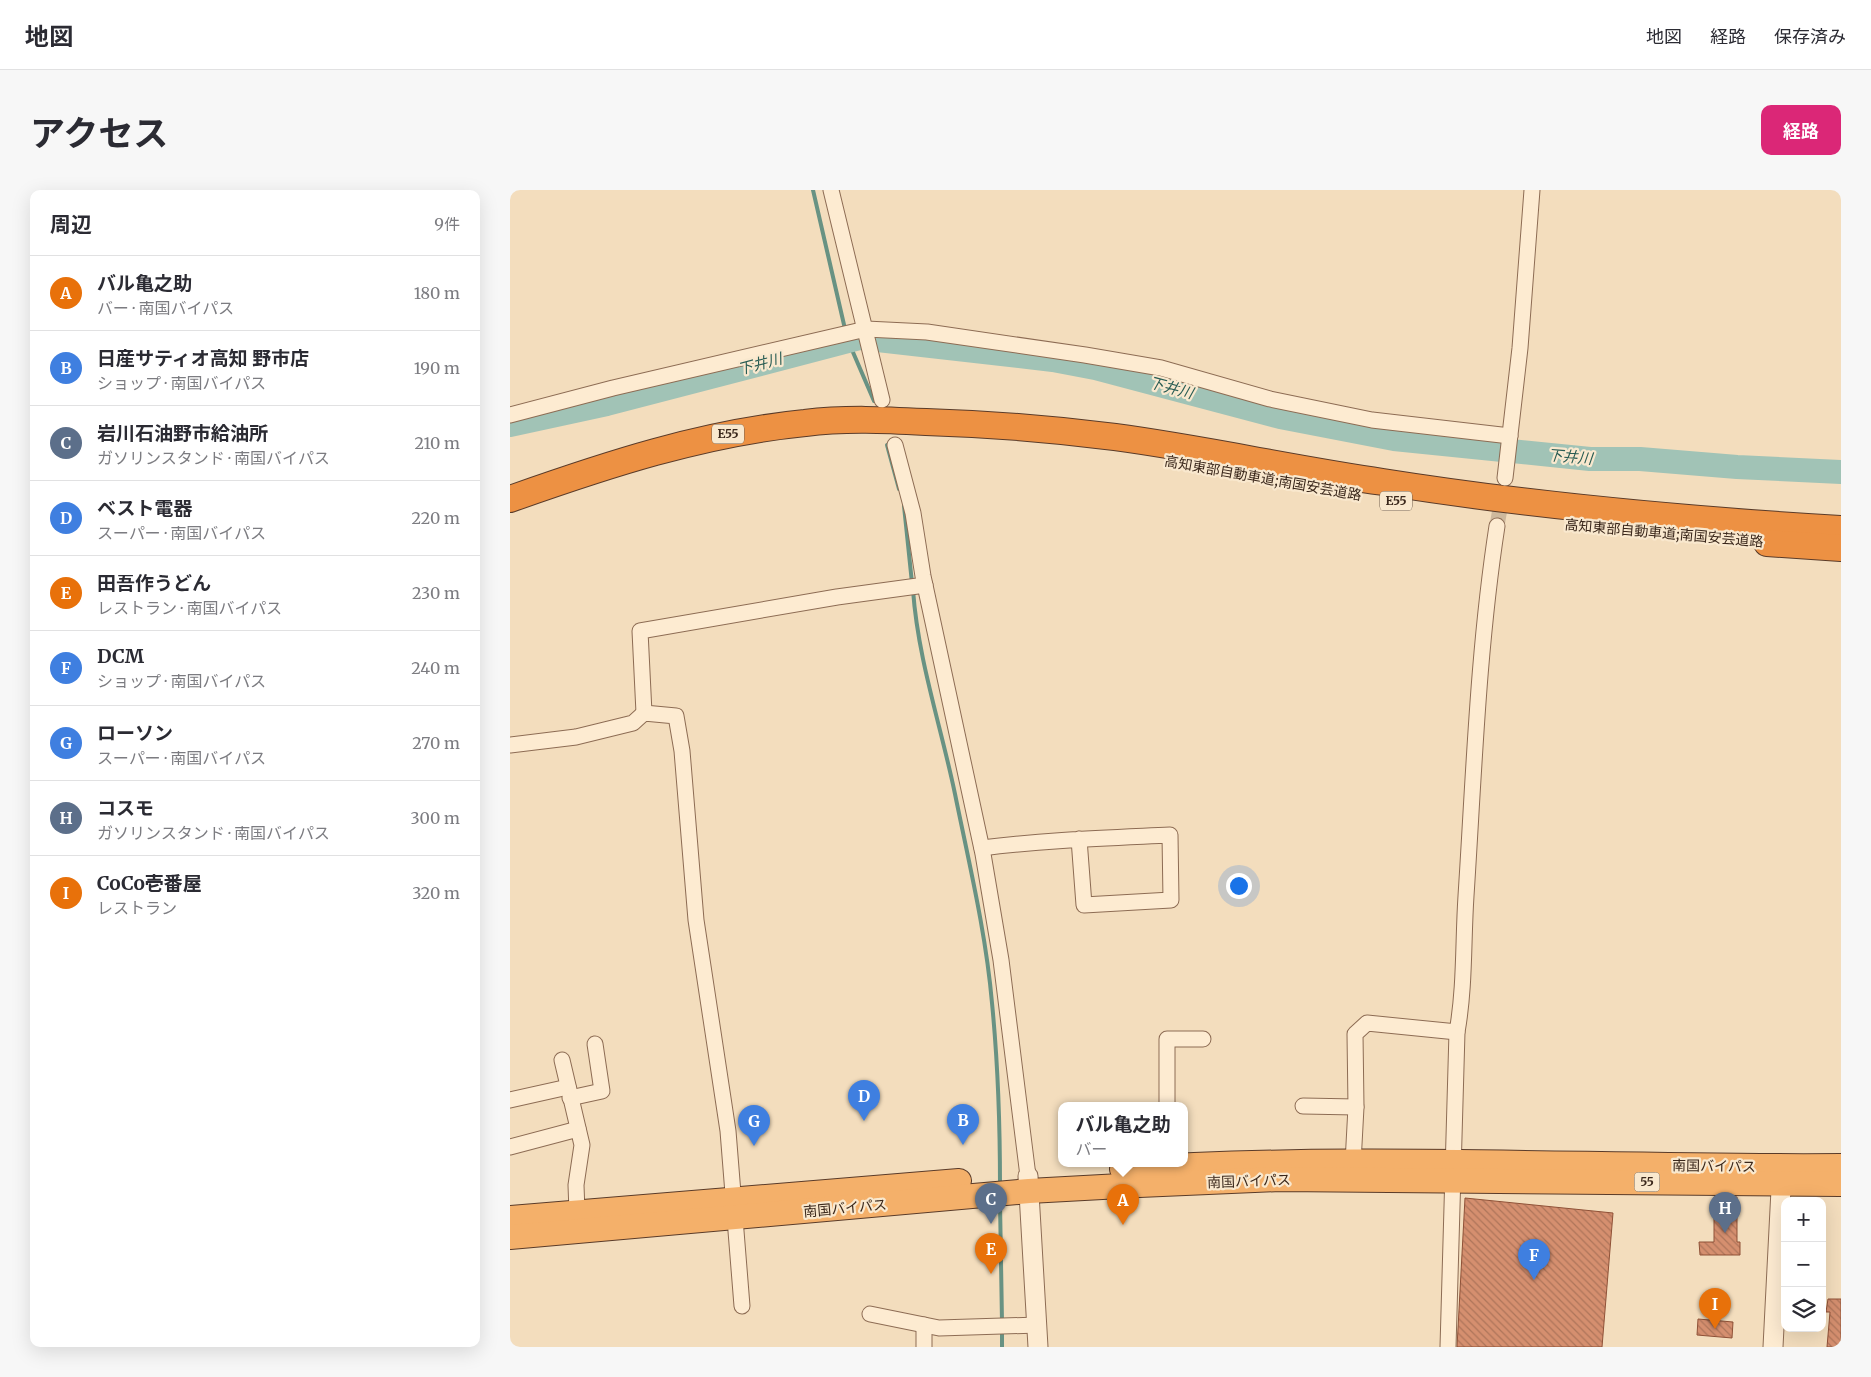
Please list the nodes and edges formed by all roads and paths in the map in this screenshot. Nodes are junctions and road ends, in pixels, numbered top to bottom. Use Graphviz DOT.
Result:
graph roads {
  1 [pos="831,190"];
  2 [pos="1532,190"];
  3 [pos="866,329"];
  4 [pos="882,400"];
  5 [pos="510,415"];
  6 [pos="955,423"];
  7 [pos="1510,436"];
  8 [pos="895,445"];
  9 [pos="1505,478"];
  10 [pos="510,499"];
  11 [pos="1497,526"];
  12 [pos="1841,529"];
  13 [pos="1841,548"];
  14 [pos="925,585"];
  15 [pos="644,713"];
  16 [pos="510,745"];
  17 [pos="1079,839"];
  18 [pos="982,848"];
  19 [pos="1457,1032"];
  20 [pos="1203,1039"];
  21 [pos="594,1044"];
  22 [pos="562,1060"];
  23 [pos="569,1092"];
  24 [pos="510,1100"];
  25 [pos="1166,1102"];
  26 [pos="1303,1106"];
  27 [pos="1356,1108"];
  28 [pos="578,1129"];
  29 [pos="510,1147"];
  30 [pos="1353,1163"];
  31 [pos="1188,1165"];
  32 [pos="1841,1166"];
  33 [pos="1151,1167"];
  34 [pos="1453,1171"];
  35 [pos="1782,1175"];
  36 [pos="1028,1183"];
  37 [pos="1841,1184"];
  38 [pos="734,1208"];
  39 [pos="577,1212"];
  40 [pos="510,1218"];
  41 [pos="510,1236"];
  42 [pos="742,1306"];
  43 [pos="870,1314"];
  44 [pos="924,1325"];
  45 [pos="1038,1325"];
  46 [pos="924,1347"];
  47 [pos="1038,1347"];
  48 [pos="1448,1347"];
  49 [pos="1774,1347"];
  1 -- 3 [label="street"];
  2 -- 7 [label="street"];
  3 -- 4 [label="street"];
  3 -- 5 [label="street"];
  3 -- 7 [label="street"];
  6 -- 10 [label="highway, 高知東部自動車道;南国安芸道路 / E55"];
  6 -- 12 [label="highway, 高知東部自動車道;南国安芸道路 / E55"];
  6 -- 13 [label="highway, 高知東部自動車道;南国安芸道路 / E55"];
  7 -- 9 [label="street"];
  8 -- 14 [label="street"];
  11 -- 19 [label="street"];
  14 -- 15 [label="street"];
  14 -- 18 [label="street"];
  15 -- 16 [label="street"];
  15 -- 38 [label="street"];
  17 -- 17 [label="street"];
  17 -- 18 [label="street"];
  18 -- 36 [label="street"];
  19 -- 27 [label="street"];
  19 -- 34 [label="street"];
  20 -- 25 [label="street"];
  21 -- 23 [label="street"];
  22 -- 23 [label="street"];
  23 -- 24 [label="street"];
  23 -- 28 [label="street"];
  26 -- 27 [label="street"];
  27 -- 30 [label="street"];
  28 -- 29 [label="street"];
  28 -- 39 [label="street"];
  30 -- 31 [label="highway, 南国バイパス / 55"];
  30 -- 34 [label="highway, 南国バイパス / 55"];
  32 -- 35 [label="highway, 南国バイパス / 55"];
  33 -- 36 [label="highway, 南国バイパス / 55"];
  34 -- 35 [label="highway, 南国バイパス / 55"];
  34 -- 36 [label="highway, 南国バイパス / 55"];
  34 -- 48 [label="street"];
  35 -- 37 [label="highway, 南国バイパス / 55"];
  35 -- 49 [label="street"];
  36 -- 38 [label="highway, 南国バイパス / 55"];
  36 -- 45 [label="street"];
  38 -- 39 [label="highway, 南国バイパス / 55"];
  38 -- 41 [label="highway, 南国バイパス / 55"];
  38 -- 42 [label="street"];
  39 -- 40 [label="highway, 南国バイパス / 55"];
  43 -- 44 [label="street"];
  44 -- 45 [label="street"];
  44 -- 46 [label="street"];
  45 -- 47 [label="street"];
}
